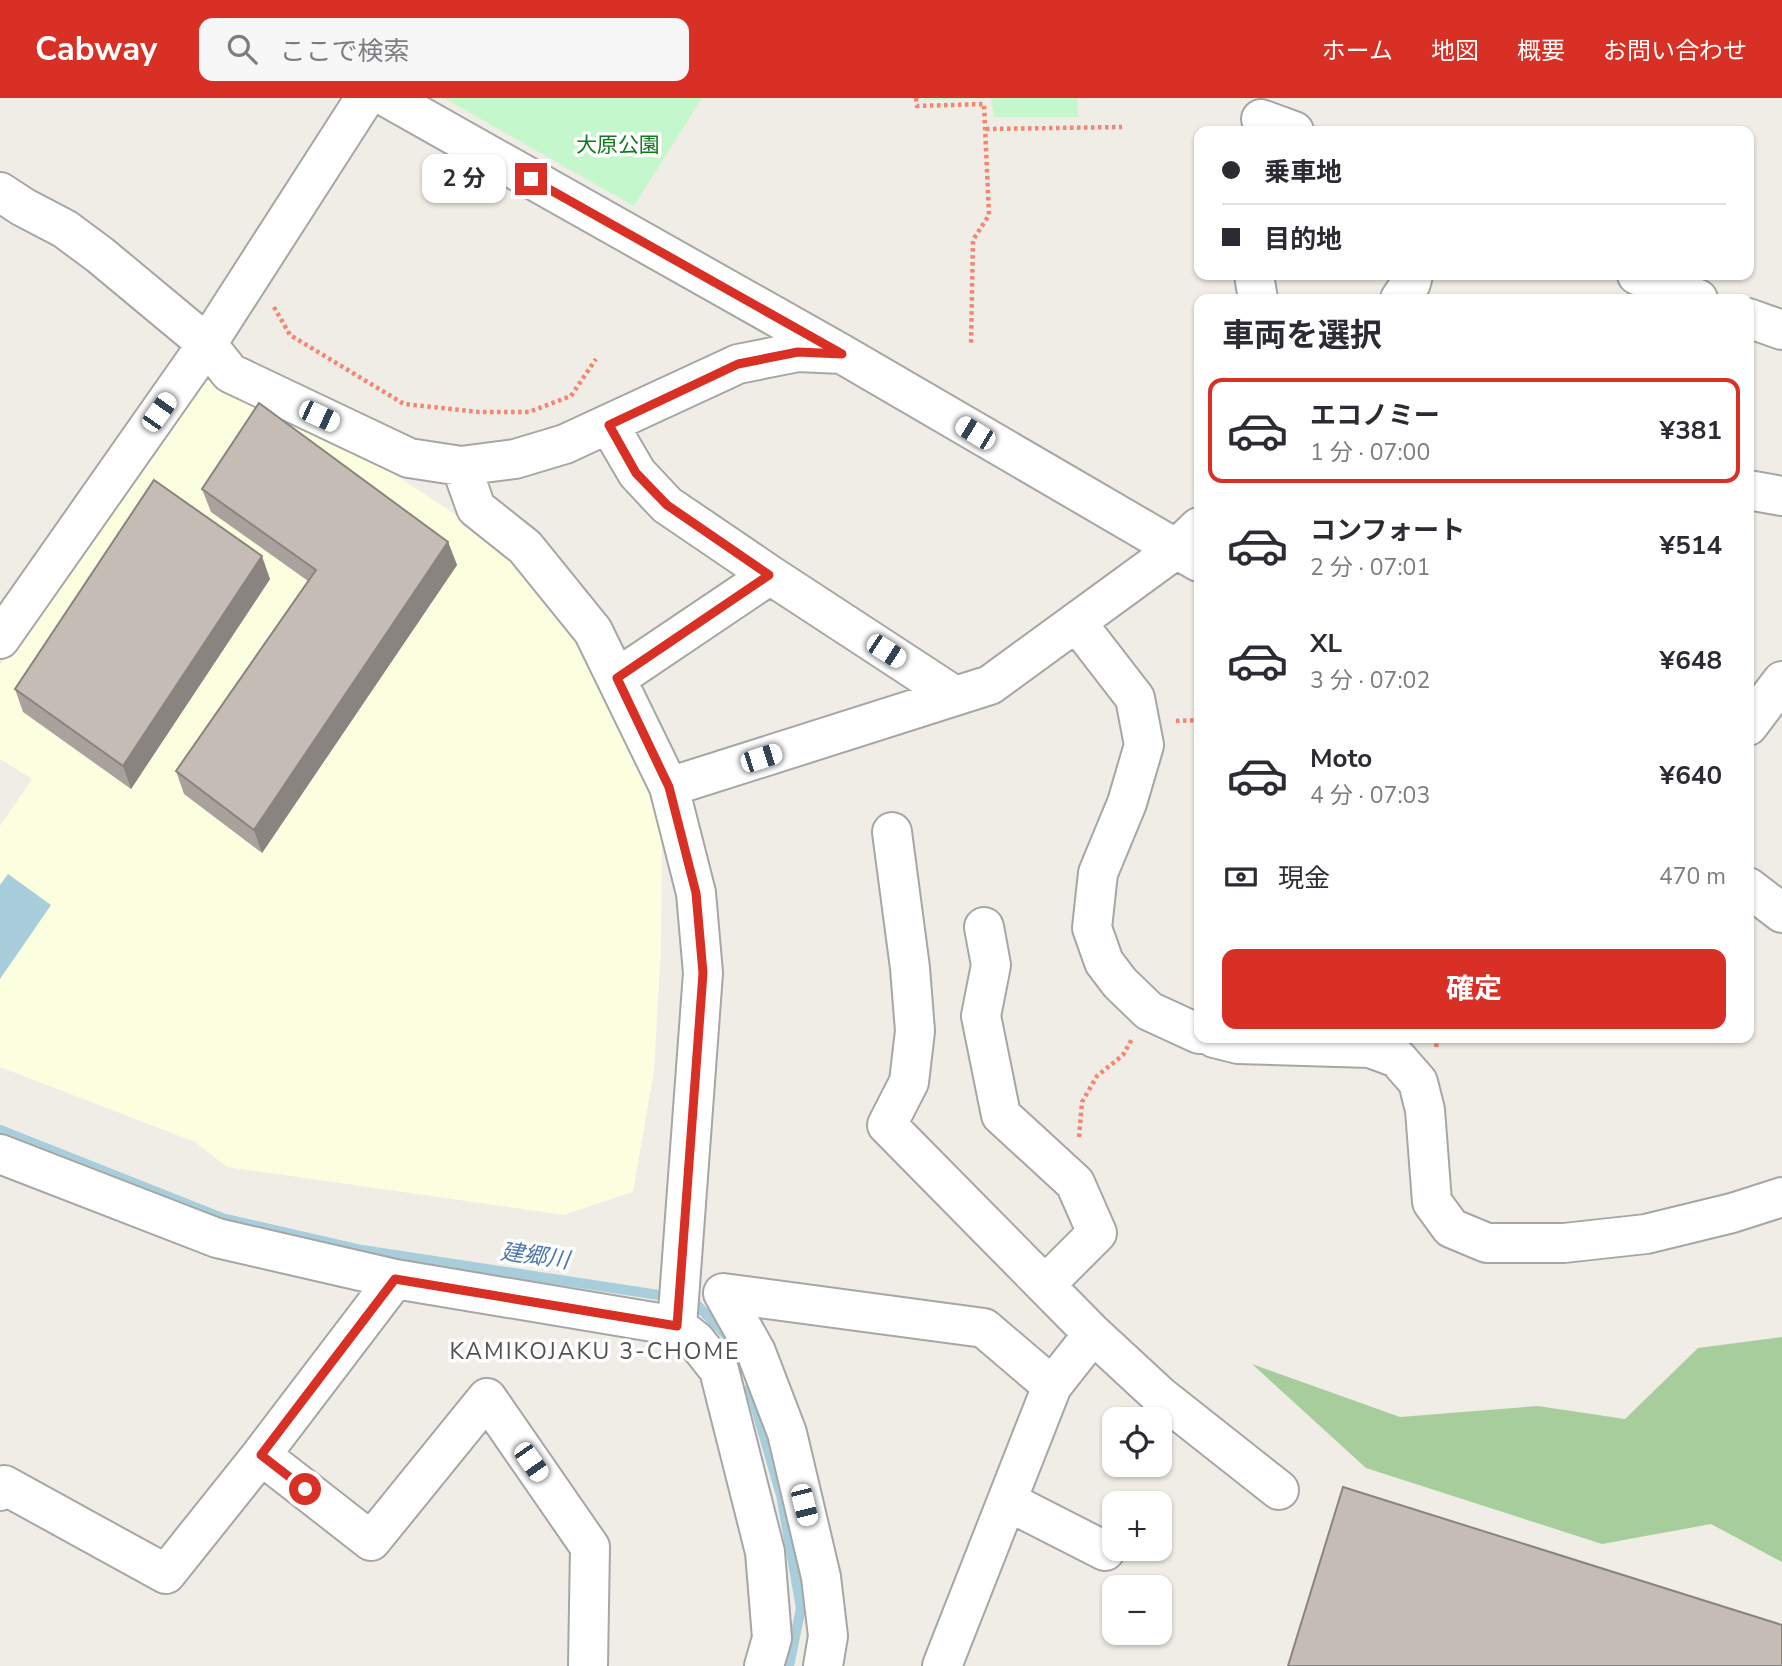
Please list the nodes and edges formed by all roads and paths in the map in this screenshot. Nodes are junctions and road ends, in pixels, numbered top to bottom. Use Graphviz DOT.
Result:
graph roads {
  1 [pos="365,98"];
  2 [pos="388,98"];
  3 [pos="916,98"];
  4 [pos="1122,127"];
  5 [pos="986,129"];
  6 [pos="0,192"];
  7 [pos="252,271"];
  8 [pos="1650,280"];
  9 [pos="1685,294"];
  10 [pos="1754,320"];
  11 [pos="1782,330"];
  12 [pos="207,344"];
  13 [pos="971,344"];
  14 [pos="842,354"];
  15 [pos="596,359"];
  16 [pos="609,425"];
  17 [pos="461,466"];
  18 [pos="1754,491"];
  19 [pos="1782,496"];
  20 [pos="1191,546"];
  21 [pos="769,575"];
  22 [pos="1077,623"];
  23 [pos="0,639"];
  24 [pos="617,678"];
  25 [pos="1782,681"];
  26 [pos="955,696"];
  27 [pos="1754,718"];
  28 [pos="669,787"];
  29 [pos="892,832"];
  30 [pos="1754,892"];
  31 [pos="1782,913"];
  32 [pos="984,927"];
  33 [pos="1149,1011"];
  34 [pos="1194,1032"];
  35 [pos="1234,1043"];
  36 [pos="0,1154"];
  37 [pos="1075,1183"];
  38 [pos="1782,1197"];
  39 [pos="395,1279"];
  40 [pos="1045,1284"];
  41 [pos="677,1324"];
  42 [pos="1093,1334"];
  43 [pos="756,1352"];
  44 [pos="720,1369"];
  45 [pos="1052,1386"];
  46 [pos="261,1455"];
  47 [pos="1,1486"];
  48 [pos="1279,1490"];
  49 [pos="1007,1501"];
  50 [pos="1102,1549"];
  51 [pos="789,1657"];
  52 [pos="588,1666"];
  53 [pos="823,1666"];
  54 [pos="942,1666"];
  1 -- 7 [label="street"];
  2 -- 14 [label="street"];
  3 -- 5 [label="path"];
  4 -- 5 [label="path"];
  5 -- 13 [label="path"];
  6 -- 12 [label="street"];
  7 -- 12 [label="street"];
  7 -- 15 [label="path"];
  8 -- 9 [label="street"];
  10 -- 11 [label="street"];
  12 -- 17 [label="street"];
  12 -- 23 [label="street"];
  14 -- 16 [label="street"];
  14 -- 20 [label="street"];
  16 -- 17 [label="street"];
  16 -- 21 [label="street"];
  17 -- 24 [label="street"];
  18 -- 19 [label="street"];
  20 -- 22 [label="street"];
  21 -- 24 [label="street"];
  21 -- 26 [label="street"];
  22 -- 26 [label="street"];
  22 -- 33 [label="street"];
  24 -- 28 [label="street"];
  25 -- 27 [label="street"];
  26 -- 28 [label="street"];
  28 -- 41 [label="street"];
  29 -- 40 [label="street"];
  30 -- 31 [label="street"];
  32 -- 37 [label="street"];
  33 -- 34 [label="street"];
  33 -- 37 [label="path"];
  35 -- 38 [label="street"];
  36 -- 39 [label="street"];
  37 -- 40 [label="street"];
  39 -- 41 [label="street"];
  39 -- 46 [label="street"];
  40 -- 42 [label="street"];
  41 -- 44 [label="street"];
  42 -- 45 [label="street"];
  42 -- 48 [label="street"];
  43 -- 44 [label="street"];
  43 -- 45 [label="street"];
  43 -- 53 [label="street"];
  44 -- 51 [label="street"];
  45 -- 49 [label="street"];
  46 -- 47 [label="street"];
  46 -- 52 [label="street"];
  49 -- 50 [label="street"];
  49 -- 54 [label="street"];
}
